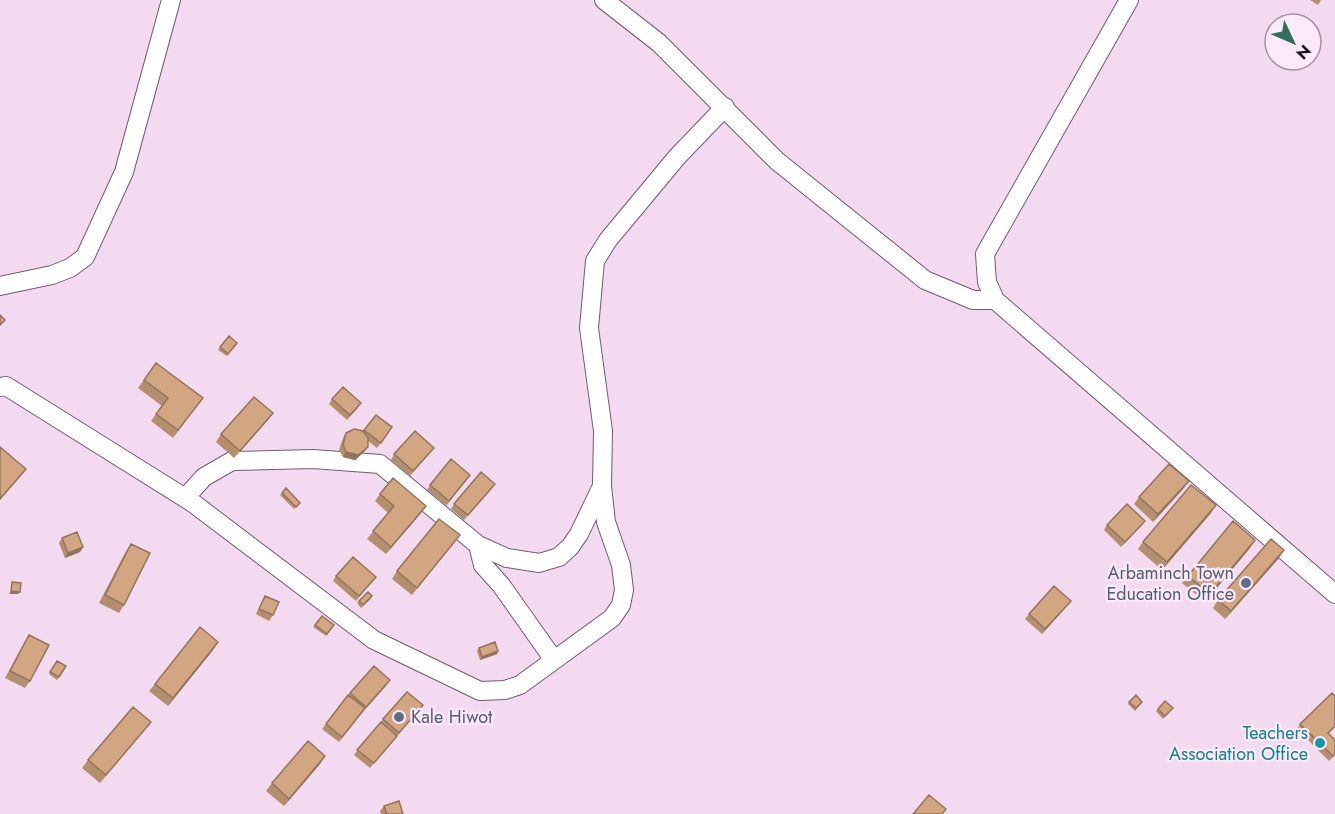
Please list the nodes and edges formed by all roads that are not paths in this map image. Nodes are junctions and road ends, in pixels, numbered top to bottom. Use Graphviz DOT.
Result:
graph roads {
  1 [pos="171,0"];
  2 [pos="604,0"];
  3 [pos="1130,0"];
  4 [pos="725,107"];
  5 [pos="0,286"];
  6 [pos="994,300"];
  7 [pos="2,385"];
  8 [pos="602,486"];
  9 [pos="185,498"];
  10 [pos="478,545"];
  11 [pos="1335,594"];
  12 [pos="554,660"];
  1 -- 5 [label="street"];
  2 -- 4 [label="street"];
  3 -- 6 [label="street"];
  4 -- 6 [label="street"];
  4 -- 8 [label="street"];
  6 -- 11 [label="street"];
  7 -- 9 [label="street"];
  8 -- 10 [label="street"];
  8 -- 12 [label="street"];
  9 -- 10 [label="street"];
  9 -- 12 [label="street"];
  10 -- 12 [label="street"];
}
